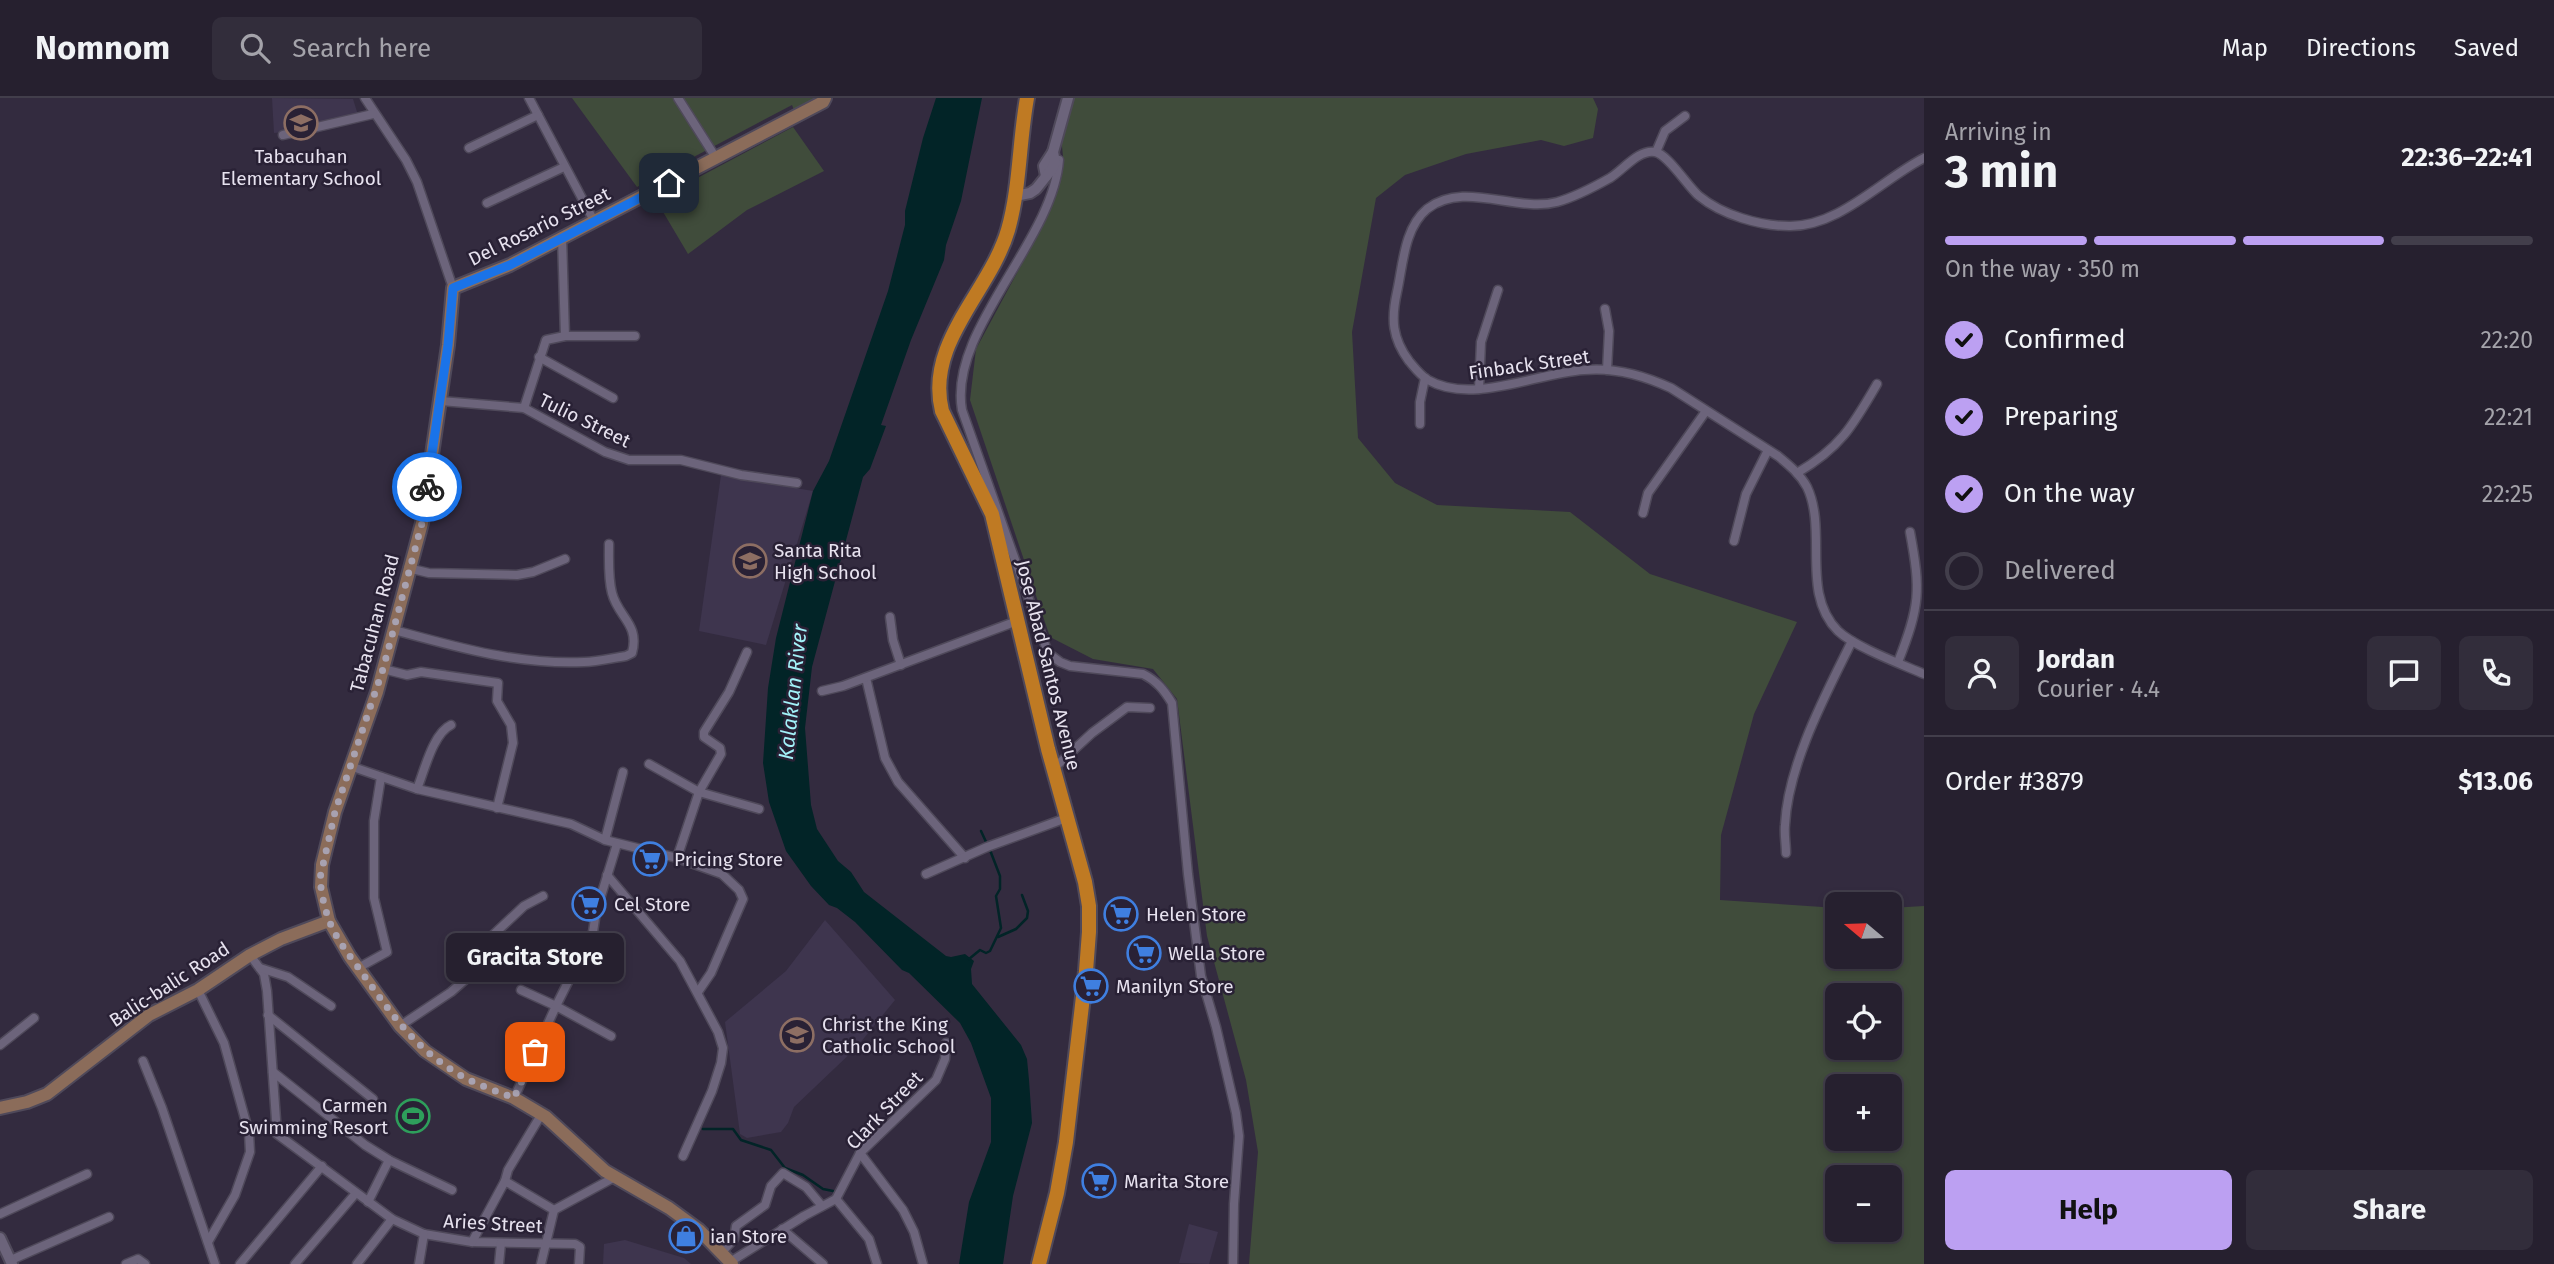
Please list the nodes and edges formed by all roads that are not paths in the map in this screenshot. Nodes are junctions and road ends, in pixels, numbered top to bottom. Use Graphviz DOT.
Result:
graph roads {
  1 [pos="365,98"];
  2 [pos="529,98"];
  3 [pos="678,98"];
  4 [pos="825,98"];
  5 [pos="1027,98"];
  6 [pos="1068,98"];
  7 [pos="373,114"];
  8 [pos="538,115"];
  9 [pos="1685,116"];
  10 [pos="283,135"];
  11 [pos="1056,140"];
  12 [pos="469,148"];
  13 [pos="1656,152"];
  14 [pos="716,158"];
  15 [pos="1924,158"];
  16 [pos="564,167"];
  17 [pos="1016,195"];
  18 [pos="487,203"];
  19 [pos="594,221"];
  20 [pos="562,237"];
  21 [pos="453,288"];
  22 [pos="1498,289"];
  23 [pos="1605,309"];
  24 [pos="565,336"];
  25 [pos="635,336"];
  26 [pos="539,357"];
  27 [pos="1607,370"];
  28 [pos="1425,378"];
  29 [pos="1877,384"];
  30 [pos="1479,389"];
  31 [pos="614,398"];
  32 [pos="441,401"];
  33 [pos="524,408"];
  34 [pos="1706,411"];
  35 [pos="1420,424"];
  36 [pos="1768,450"];
  37 [pos="1797,473"];
  38 [pos="797,483"];
  39 [pos="1643,513"];
  40 [pos="1910,532"];
  41 [pos="1734,541"];
  42 [pos="609,544"];
  43 [pos="565,559"];
  44 [pos="408,568"];
  45 [pos="890,617"];
  46 [pos="1017,621"];
  47 [pos="394,630"];
  48 [pos="1852,640"];
  49 [pos="747,652"];
  50 [pos="1898,662"];
  51 [pos="901,665"];
  52 [pos="383,669"];
  53 [pos="1924,674"];
  54 [pos="866,678"];
  55 [pos="822,691"];
  56 [pos="1150,708"];
  57 [pos="451,725"];
  58 [pos="649,764"];
  59 [pos="350,766"];
  60 [pos="1054,768"];
  61 [pos="622,772"];
  62 [pos="381,777"];
  63 [pos="417,789"];
  64 [pos="699,792"];
  65 [pos="497,808"];
  66 [pos="759,809"];
  67 [pos="1069,817"];
  68 [pos="605,840"];
  69 [pos="617,844"];
  70 [pos="1786,853"];
  71 [pos="677,858"];
  72 [pos="965,858"];
  73 [pos="926,874"];
  74 [pos="607,875"];
  75 [pos="543,896"];
  76 [pos="329,921"];
  77 [pos="250,956"];
  78 [pos="259,968"];
  79 [pos="358,968"];
  80 [pos="198,990"];
  81 [pos="521,990"];
  82 [pos="698,992"];
  83 [pos="331,1006"];
  84 [pos="556,1006"];
  85 [pos="268,1015"];
  86 [pos="34,1018"];
  87 [pos="400,1026"];
  88 [pos="611,1036"];
  89 [pos="946,1043"];
  90 [pos="0,1045"];
  91 [pos="143,1061"];
  92 [pos="273,1072"];
  93 [pos="514,1098"];
  94 [pos="373,1099"];
  95 [pos="0,1108"];
  96 [pos="541,1115"];
  97 [pos="860,1153"];
  98 [pos="683,1156"];
  99 [pos="389,1160"];
  100 [pos="322,1166"];
  101 [pos="87,1174"];
  102 [pos="615,1177"];
  103 [pos="505,1181"];
  104 [pos="452,1190"];
  105 [pos="356,1194"];
  106 [pos="836,1199"];
  107 [pos="368,1202"];
  108 [pos="822,1206"];
  109 [pos="554,1210"];
  110 [pos="0,1214"];
  111 [pos="109,1217"];
  112 [pos="392,1219"];
  113 [pos="782,1229"];
  114 [pos="424,1234"];
  115 [pos="0,1238"];
  116 [pos="472,1241"];
  117 [pos="208,1242"];
  118 [pos="545,1242"];
  119 [pos="500,1243"];
  120 [pos="728,1259"];
  121 [pos="142,1261"];
  122 [pos="11,1262"];
  123 [pos="126,1264"];
  124 [pos="215,1264"];
  125 [pos="240,1264"];
  126 [pos="295,1264"];
  127 [pos="357,1264"];
  128 [pos="419,1264"];
  129 [pos="499,1264"];
  130 [pos="541,1264"];
  131 [pos="579,1264"];
  132 [pos="823,1264"];
  133 [pos="877,1264"];
  134 [pos="923,1264"];
  135 [pos="1039,1264"];
  136 [pos="1233,1264"];
  1 -- 7 [label="street, Tabacuhan Road"];
  2 -- 8 [label="street"];
  3 -- 14 [label="street"];
  4 -- 14 [label="main road, Del Rosario Street"];
  5 -- 17 [label="highway, Jose Abad Santos Avenue"];
  6 -- 11 [label="street"];
  7 -- 10 [label="street"];
  7 -- 21 [label="street, Tabacuhan Road"];
  8 -- 12 [label="street"];
  8 -- 16 [label="street"];
  9 -- 13 [label="street"];
  11 -- 17 [label="street"];
  11 -- 136 [label="street"];
  13 -- 15 [label="street"];
  13 -- 28 [label="street, Finback Street"];
  14 -- 19 [label="main road, Del Rosario Street"];
  16 -- 18 [label="street"];
  16 -- 19 [label="street"];
  17 -- 46 [label="highway, Jose Abad Santos Avenue"];
  19 -- 20 [label="main road, Del Rosario Street"];
  20 -- 21 [label="main road, Del Rosario Street"];
  20 -- 24 [label="street"];
  21 -- 32 [label="main road, Tabacuhan Road"];
  22 -- 30 [label="street"];
  23 -- 27 [label="street"];
  24 -- 25 [label="street"];
  24 -- 26 [label="street"];
  26 -- 31 [label="street"];
  26 -- 33 [label="street"];
  27 -- 30 [label="street, Finback Street"];
  27 -- 34 [label="street, Finback Street"];
  28 -- 30 [label="street, Finback Street"];
  28 -- 35 [label="street"];
  29 -- 37 [label="street"];
  32 -- 33 [label="street, Tulio Street"];
  32 -- 44 [label="main road, Tabacuhan Road"];
  33 -- 38 [label="street, Tulio Street"];
  34 -- 36 [label="street, Finback Street"];
  34 -- 39 [label="street"];
  36 -- 37 [label="street, Finback Street"];
  36 -- 41 [label="street"];
  37 -- 48 [label="street, Finback Street"];
  40 -- 50 [label="street"];
  42 -- 47 [label="street"];
  43 -- 44 [label="street"];
  44 -- 47 [label="main road, Tabacuhan Road"];
  45 -- 51 [label="street"];
  46 -- 51 [label="street"];
  46 -- 60 [label="highway, Jose Abad Santos Avenue"];
  47 -- 52 [label="main road, Tabacuhan Road"];
  48 -- 50 [label="street, Finback Street"];
  48 -- 70 [label="street"];
  49 -- 64 [label="street"];
  50 -- 53 [label="street, Finback Street"];
  51 -- 54 [label="street"];
  52 -- 59 [label="main road, Tabacuhan Road"];
  52 -- 65 [label="street"];
  54 -- 55 [label="street"];
  54 -- 72 [label="street"];
  56 -- 60 [label="street"];
  57 -- 63 [label="street"];
  58 -- 64 [label="street"];
  59 -- 62 [label="street"];
  59 -- 76 [label="main road, Tabacuhan Road"];
  60 -- 67 [label="highway, Jose Abad Santos Avenue"];
  61 -- 68 [label="street"];
  62 -- 63 [label="street"];
  62 -- 79 [label="street"];
  63 -- 65 [label="street"];
  64 -- 66 [label="street"];
  64 -- 71 [label="street"];
  65 -- 68 [label="street"];
  67 -- 72 [label="street"];
  67 -- 135 [label="highway, Jose Abad Santos Avenue"];
  68 -- 69 [label="street"];
  69 -- 71 [label="street"];
  69 -- 74 [label="street"];
  71 -- 82 [label="street"];
  72 -- 73 [label="street"];
  74 -- 82 [label="street"];
  74 -- 84 [label="street"];
  75 -- 87 [label="street"];
  76 -- 77 [label="main road, Balic-balic Road"];
  76 -- 79 [label="main road, Tabacuhan Road"];
  77 -- 78 [label="street, Aries Street"];
  77 -- 80 [label="main road, Balic-balic Road"];
  78 -- 83 [label="street"];
  78 -- 85 [label="street, Aries Street"];
  79 -- 87 [label="main road, Tabacuhan Road"];
  80 -- 95 [label="main road, Balic-balic Road"];
  80 -- 117 [label="street"];
  81 -- 84 [label="street"];
  82 -- 98 [label="street"];
  84 -- 88 [label="street"];
  84 -- 93 [label="street"];
  85 -- 92 [label="street, Aries Street"];
  85 -- 94 [label="street"];
  86 -- 90 [label="street"];
  87 -- 93 [label="main road, Tabacuhan Road"];
  89 -- 97 [label="street, Clark Street"];
  91 -- 117 [label="street"];
  92 -- 99 [label="street"];
  92 -- 100 [label="street, Aries Street"];
  93 -- 96 [label="main road, Tabacuhan Road"];
  96 -- 102 [label="main road, Tabacuhan Road"];
  96 -- 103 [label="street"];
  97 -- 106 [label="street, Clark Street"];
  97 -- 134 [label="street"];
  99 -- 104 [label="street"];
  99 -- 107 [label="street"];
  100 -- 105 [label="street, Aries Street"];
  100 -- 125 [label="street"];
  101 -- 110 [label="street"];
  102 -- 109 [label="street"];
  102 -- 120 [label="main road, Tabacuhan Road"];
  103 -- 109 [label="street"];
  103 -- 116 [label="street"];
  105 -- 107 [label="street, Aries Street"];
  105 -- 126 [label="street"];
  106 -- 108 [label="street"];
  106 -- 133 [label="street"];
  107 -- 112 [label="street, Aries Street"];
  108 -- 113 [label="street"];
  108 -- 120 [label="street"];
  109 -- 118 [label="street"];
  111 -- 122 [label="street"];
  112 -- 114 [label="street, Aries Street"];
  112 -- 127 [label="street"];
  113 -- 120 [label="street"];
  113 -- 132 [label="street"];
  114 -- 116 [label="street, Aries Street"];
  114 -- 128 [label="street"];
  115 -- 122 [label="street"];
  116 -- 119 [label="street, Aries Street"];
  117 -- 124 [label="street"];
  118 -- 119 [label="street, Aries Street"];
  118 -- 130 [label="street"];
  118 -- 131 [label="street, Aries Street"];
  119 -- 129 [label="street"];
  121 -- 123 [label="street"];
}
